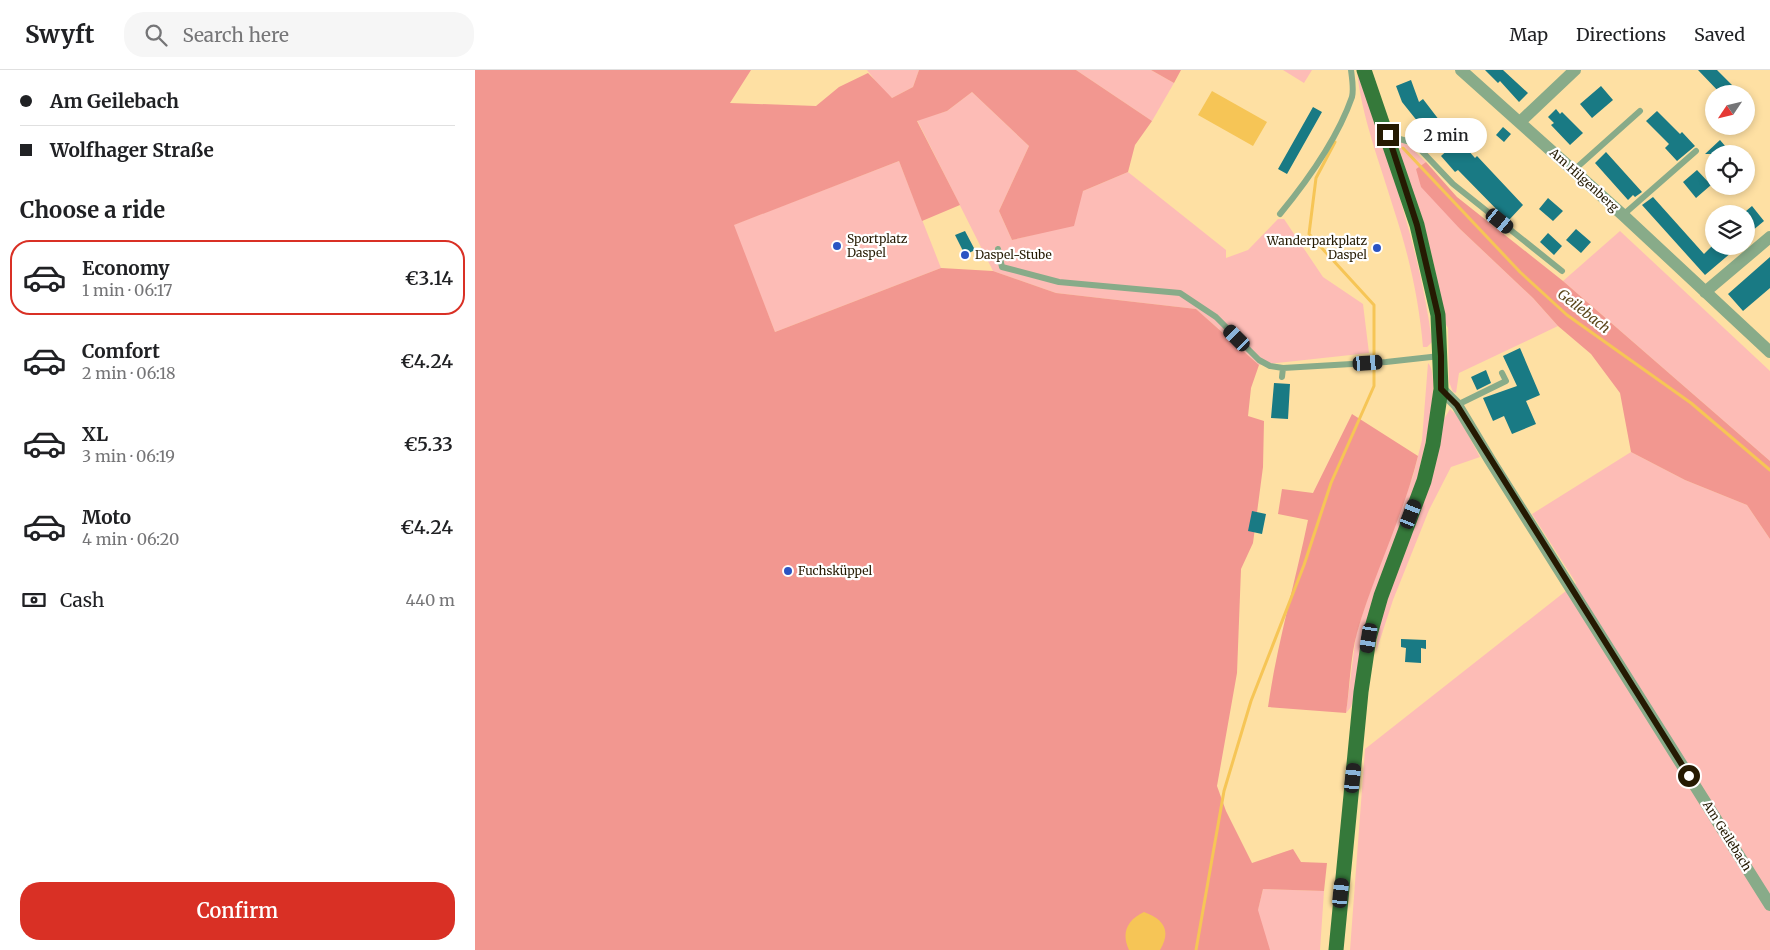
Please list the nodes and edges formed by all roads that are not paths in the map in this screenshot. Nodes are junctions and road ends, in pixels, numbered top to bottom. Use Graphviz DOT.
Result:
graph roads {
  1 [pos="1351,70"];
  2 [pos="1364,70"];
  3 [pos="1461,70"];
  4 [pos="1575,70"];
  5 [pos="1640,111"];
  6 [pos="1520,122"];
  7 [pos="1388,135"];
  8 [pos="1696,150"];
  9 [pos="1574,170"];
  10 [pos="1280,214"];
  11 [pos="1623,214"];
  12 [pos="1770,237"];
  13 [pos="998,248"];
  14 [pos="1562,271"];
  15 [pos="1705,292"];
  16 [pos="1770,352"];
  17 [pos="1441,356"];
  18 [pos="1283,368"];
  19 [pos="1501,373"];
  20 [pos="1282,377"];
  21 [pos="1441,389"];
  22 [pos="1457,405"];
  23 [pos="1770,905"];
  24 [pos="1336,950"];
  1 -- 10 [label="lane"];
  2 -- 7 [label="main road"];
  3 -- 6 [label="street, Am Hilgenberg"];
  4 -- 6 [label="street"];
  5 -- 9 [label="lane"];
  6 -- 9 [label="street, Am Hilgenberg"];
  7 -- 14 [label="lane"];
  7 -- 17 [label="main road"];
  8 -- 11 [label="lane"];
  9 -- 11 [label="street, Am Hilgenberg"];
  11 -- 15 [label="street, Am Hilgenberg"];
  12 -- 15 [label="street"];
  13 -- 18 [label="lane"];
  15 -- 16 [label="street, Am Hilgenberg"];
  17 -- 18 [label="lane"];
  17 -- 21 [label="main road"];
  18 -- 20 [label="lane"];
  19 -- 22 [label="lane"];
  21 -- 22 [label="street, Am Geilebach"];
  21 -- 24 [label="main road"];
  22 -- 23 [label="street, Am Geilebach"];
}
